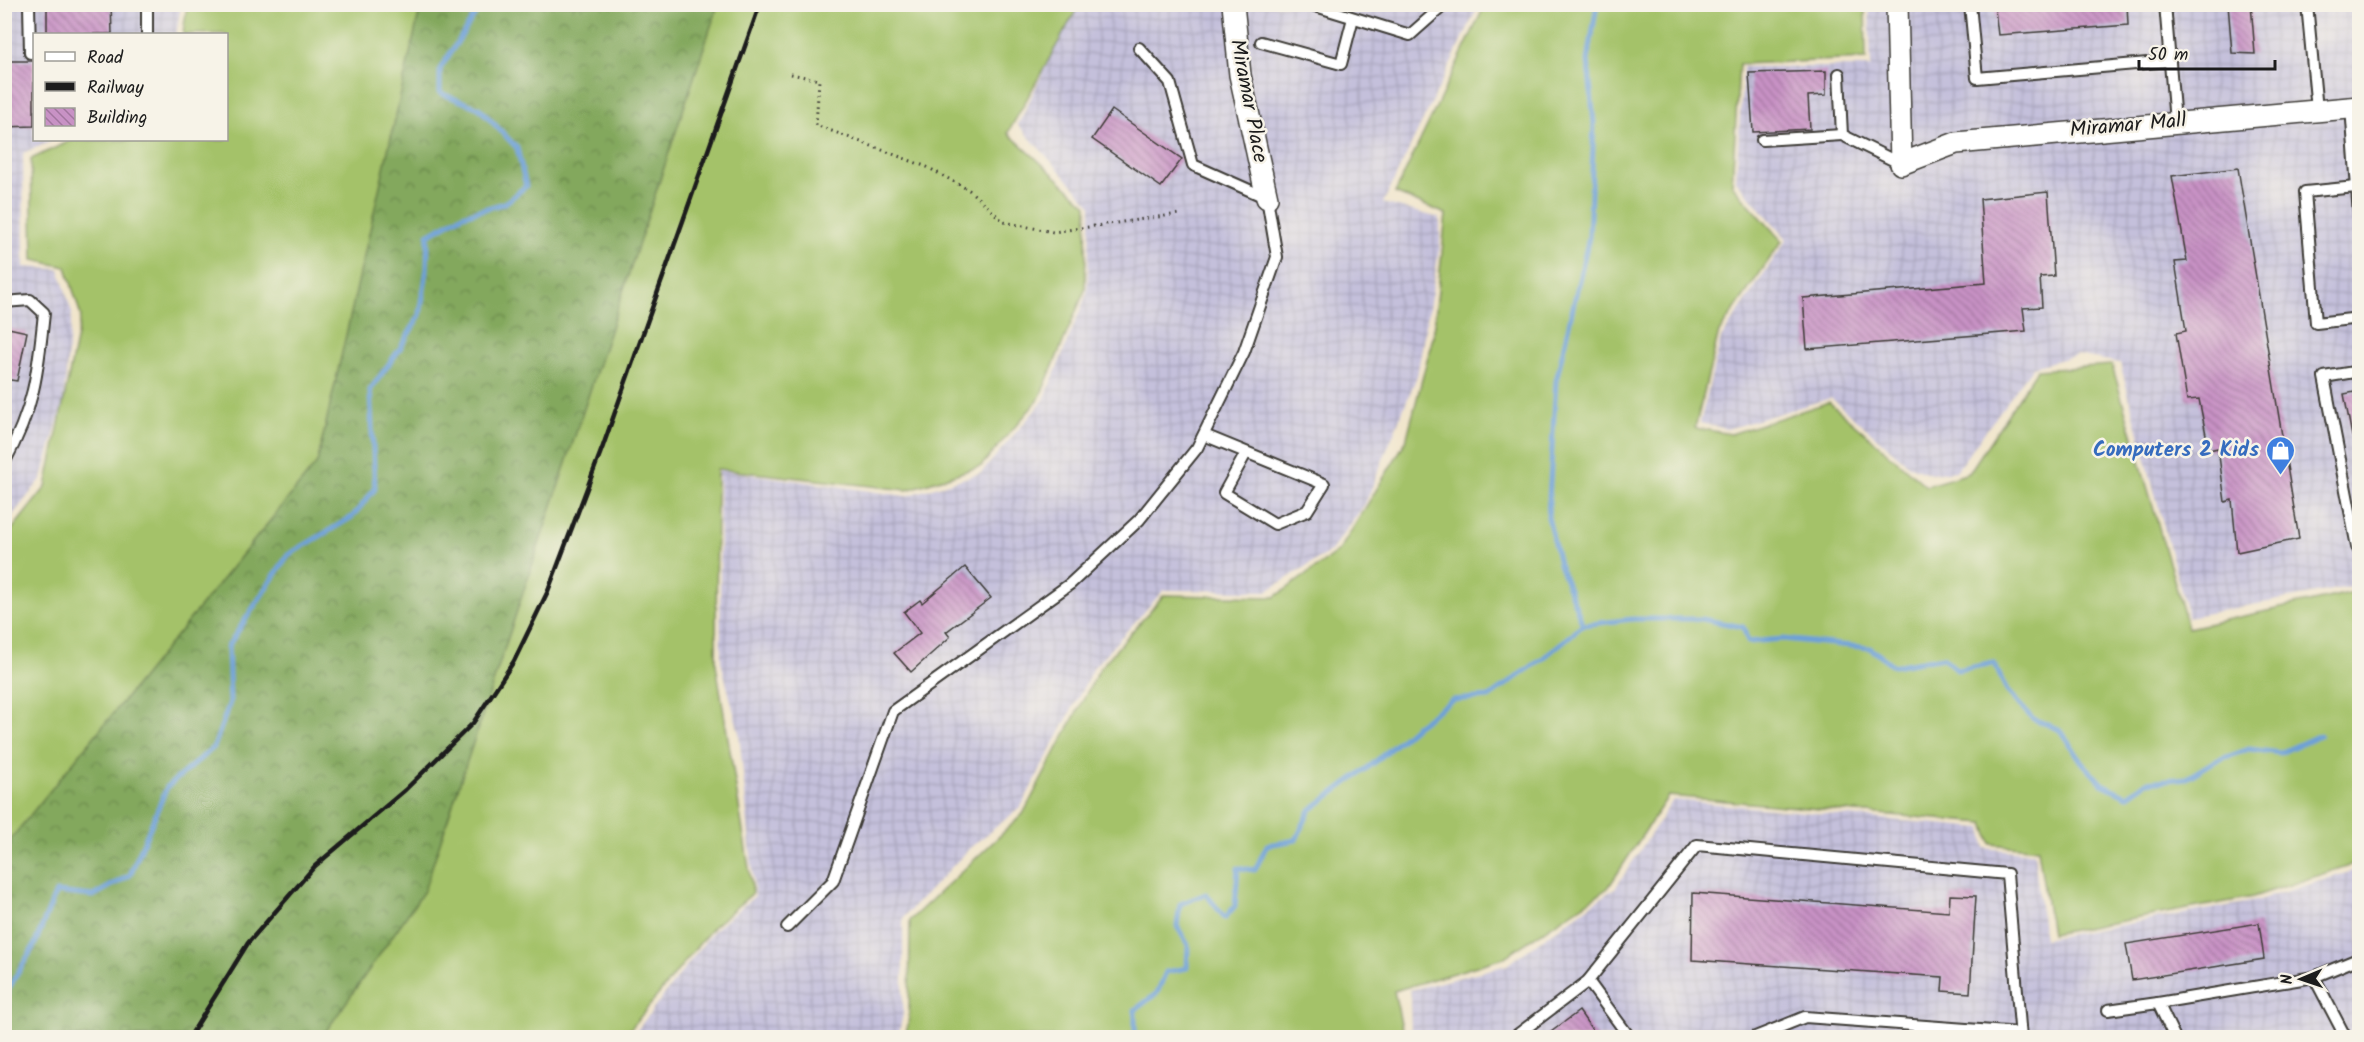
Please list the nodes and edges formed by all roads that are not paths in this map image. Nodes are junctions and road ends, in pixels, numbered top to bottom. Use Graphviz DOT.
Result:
graph roads {
  1 [pos="29,4"];
  2 [pos="147,4"];
  3 [pos="1233,4"];
  4 [pos="1309,4"];
  5 [pos="1445,4"];
  6 [pos="1897,4"];
  7 [pos="1970,4"];
  8 [pos="2165,4"];
  9 [pos="2307,4"];
  10 [pos="2358,4"];
  11 [pos="2360,11"];
  12 [pos="1353,18"];
  13 [pos="147,33"];
  14 [pos="1261,42"];
  15 [pos="1139,48"];
  16 [pos="30,53"];
  17 [pos="2170,61"];
  18 [pos="1839,74"];
  19 [pos="2355,107"];
  20 [pos="2317,110"];
  21 [pos="2175,122"];
  22 [pos="1842,135"];
  23 [pos="1762,140"];
  24 [pos="1901,164"];
  25 [pos="2356,187"];
  26 [pos="1267,198"];
  27 [pos="2360,229"];
  28 [pos="4,302"];
  29 [pos="2360,318"];
  30 [pos="2360,371"];
  31 [pos="1204,435"];
  32 [pos="1246,453"];
  33 [pos="4,463"];
  34 [pos="2357,547"];
  35 [pos="787,927"];
  36 [pos="2360,958"];
  37 [pos="2314,977"];
  38 [pos="1588,981"];
  39 [pos="2158,1003"];
  40 [pos="2108,1010"];
  41 [pos="2021,1035"];
  42 [pos="1513,1038"];
  43 [pos="1630,1038"];
  44 [pos="1753,1038"];
  45 [pos="2175,1038"];
  46 [pos="2346,1038"];
  1 -- 16 [label="lane"];
  2 -- 13 [label="lane"];
  3 -- 26 [label="street, Miramar Place"];
  4 -- 12 [label="lane"];
  5 -- 12 [label="lane"];
  6 -- 24 [label="street"];
  7 -- 17 [label="lane"];
  8 -- 17 [label="lane"];
  9 -- 20 [label="lane"];
  10 -- 11 [label="lane"];
  12 -- 14 [label="lane"];
  15 -- 26 [label="lane"];
  17 -- 21 [label="lane"];
  18 -- 22 [label="lane"];
  19 -- 20 [label="street, Miramar Mall"];
  19 -- 25 [label="lane"];
  20 -- 21 [label="street, Miramar Mall"];
  21 -- 24 [label="street, Miramar Mall"];
  22 -- 23 [label="lane"];
  22 -- 24 [label="lane"];
  25 -- 27 [label="lane"];
  25 -- 29 [label="lane"];
  26 -- 31 [label="lane"];
  28 -- 33 [label="lane"];
  30 -- 34 [label="lane"];
  31 -- 32 [label="lane"];
  31 -- 35 [label="lane"];
  32 -- 32 [label="lane"];
  36 -- 37 [label="lane"];
  37 -- 39 [label="lane"];
  37 -- 46 [label="lane"];
  38 -- 41 [label="lane"];
  38 -- 42 [label="lane"];
  38 -- 43 [label="lane"];
  39 -- 40 [label="lane"];
  39 -- 45 [label="lane"];
  41 -- 44 [label="lane"];
}
